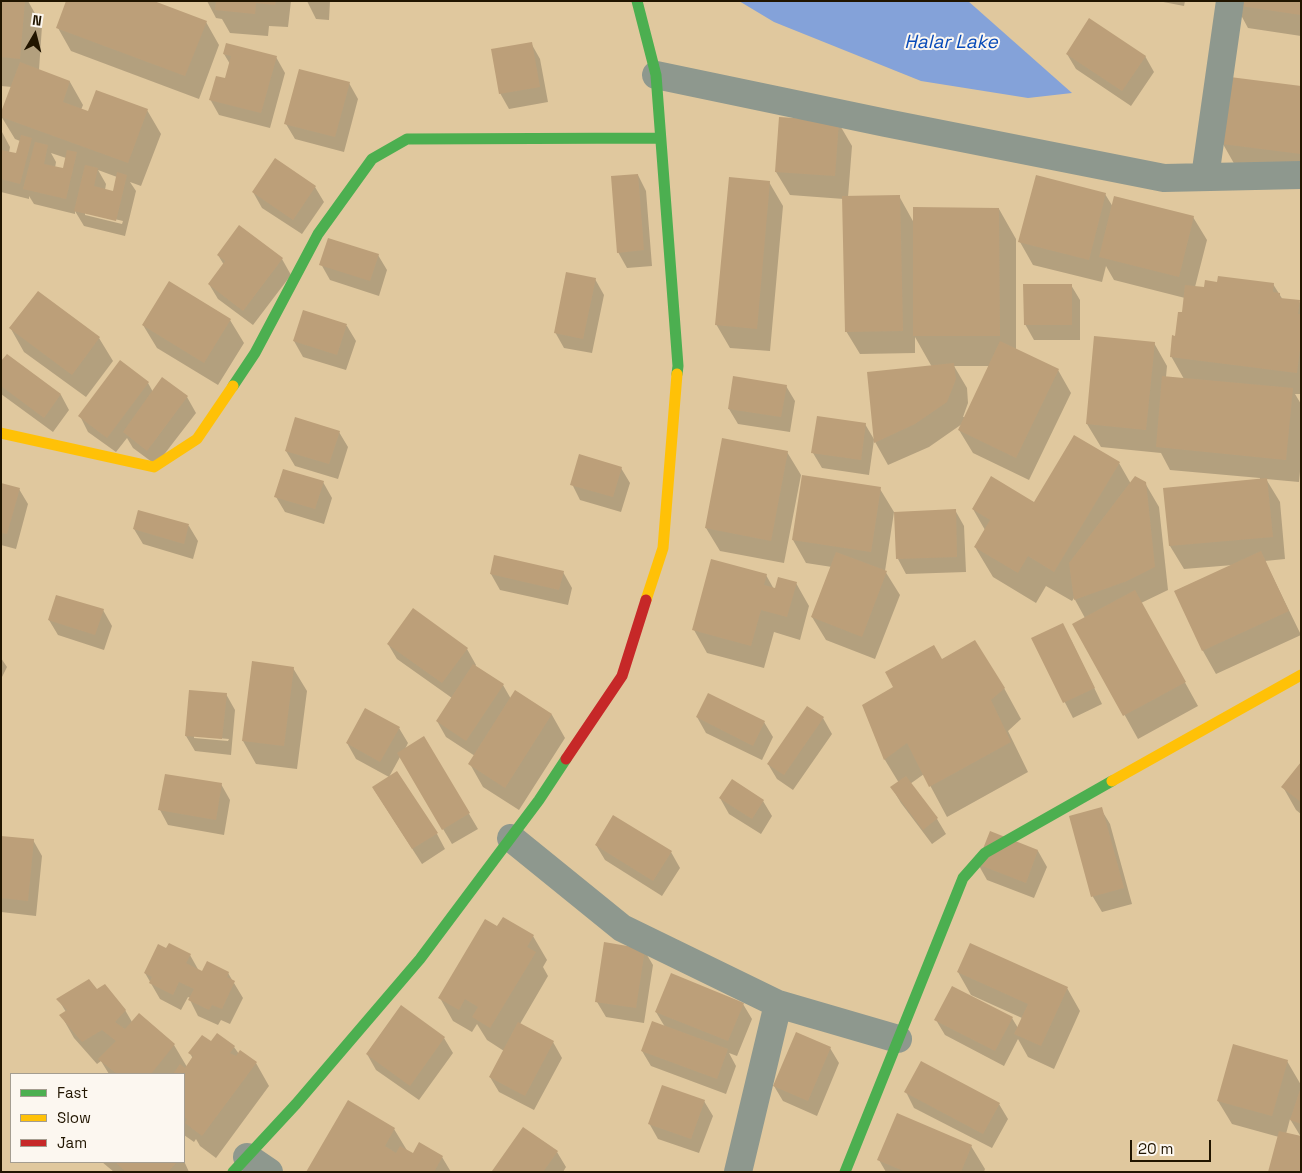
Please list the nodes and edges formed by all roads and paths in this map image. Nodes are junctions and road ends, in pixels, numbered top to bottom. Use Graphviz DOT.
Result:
graph roads {
  1 [pos="637,1"];
  2 [pos="1230,1"];
  3 [pos="656,76"];
  4 [pos="660,138"];
  5 [pos="1301,175"];
  6 [pos="1205,177"];
  7 [pos="1,433"];
  8 [pos="1301,676"];
  9 [pos="511,838"];
  10 [pos="778,1004"];
  11 [pos="898,1039"];
  12 [pos="250,1167"];
  13 [pos="738,1172"];
  14 [pos="845,1172"];
  1 -- 3 [label="street"];
  2 -- 6 [label="street"];
  3 -- 4 [label="street"];
  3 -- 6 [label="street"];
  4 -- 7 [label="street"];
  4 -- 9 [label="street"];
  5 -- 6 [label="street"];
  8 -- 11 [label="street"];
  9 -- 10 [label="street"];
  9 -- 12 [label="street"];
  10 -- 11 [label="street"];
  10 -- 13 [label="street"];
  11 -- 14 [label="street"];
}
